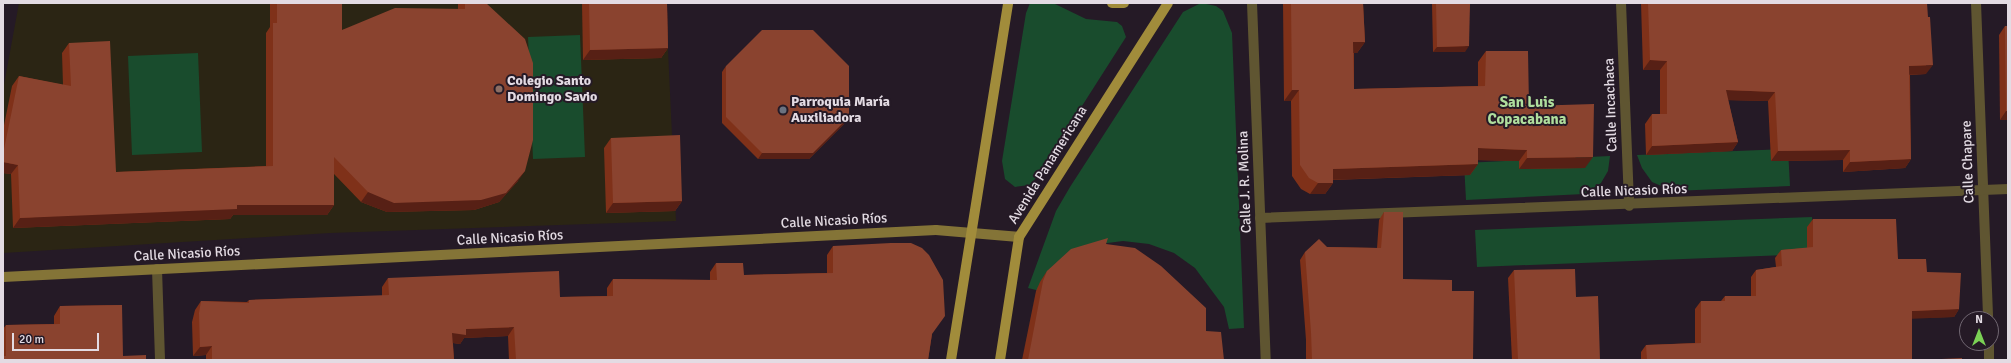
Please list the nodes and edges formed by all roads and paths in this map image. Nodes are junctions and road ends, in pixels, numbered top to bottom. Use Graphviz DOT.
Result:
graph roads {
  1 [pos="1008,3"];
  2 [pos="1112,3"];
  3 [pos="1124,3"];
  4 [pos="1168,3"];
  5 [pos="1252,3"];
  6 [pos="1621,3"];
  7 [pos="1976,3"];
  8 [pos="2008,189"];
  9 [pos="1983,190"];
  10 [pos="1629,206"];
  11 [pos="1260,218"];
  12 [pos="971,231"];
  13 [pos="1019,237"];
  14 [pos="157,269"];
  15 [pos="3,277"];
  16 [pos="1988,311"];
  17 [pos="160,360"];
  18 [pos="951,360"];
  19 [pos="1000,360"];
  20 [pos="1266,360"];
  1 -- 12 [label="main road"];
  2 -- 3 [label="main road"];
  4 -- 13 [label="main road, Avenida Panamericana"];
  5 -- 11 [label="street, Calle J. R. Molina"];
  6 -- 10 [label="street, Calle Incachaca"];
  7 -- 9 [label="street, Calle Chapare"];
  8 -- 9 [label="street, Calle Nicasio Ríos"];
  9 -- 10 [label="street, Calle Nicasio Ríos"];
  9 -- 16 [label="street, Calle Chapare"];
  10 -- 11 [label="street, Calle Nicasio Ríos"];
  11 -- 20 [label="street, Calle J. R. Molina"];
  12 -- 13 [label="street, Calle Nicasio Ríos"];
  12 -- 14 [label="street, Calle Nicasio Ríos"];
  12 -- 18 [label="main road"];
  13 -- 19 [label="main road, Avenida Panamericana"];
  14 -- 15 [label="street, Calle Nicasio Ríos"];
  14 -- 17 [label="street"];
}
